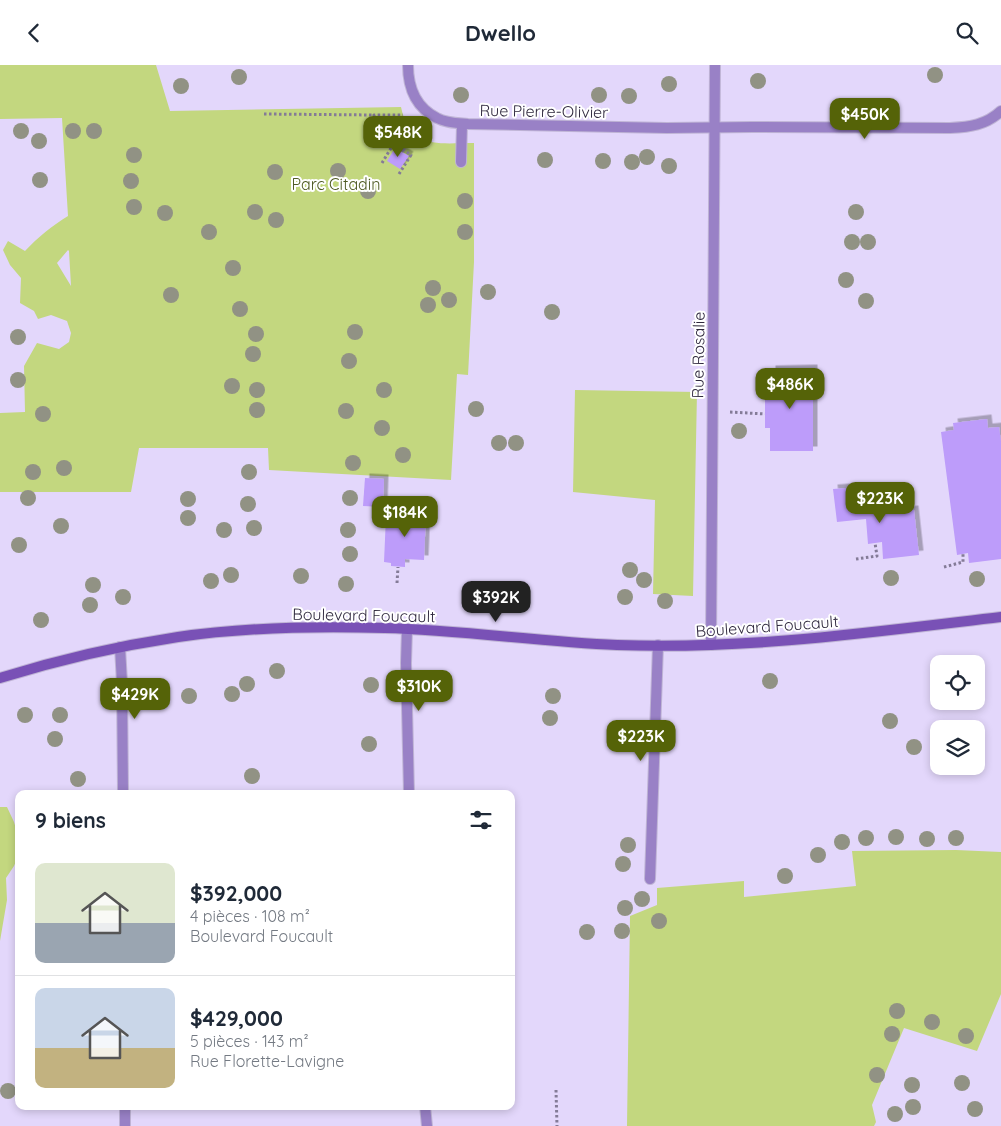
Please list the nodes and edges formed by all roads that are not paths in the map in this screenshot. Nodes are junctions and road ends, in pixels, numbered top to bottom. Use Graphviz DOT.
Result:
graph roads {
  1 [pos="408,65"];
  2 [pos="715,65"];
  3 [pos="1001,111"];
  4 [pos="462,124"];
  5 [pos="715,128"];
  6 [pos="461,162"];
  7 [pos="1001,617"];
  8 [pos="407,629"];
  9 [pos="658,645"];
  10 [pos="711,645"];
  11 [pos="120,647"];
  12 [pos="0,678"];
  13 [pos="123,790"];
  14 [pos="409,790"];
  15 [pos="650,879"];
  16 [pos="125,1110"];
  17 [pos="425,1110"];
  18 [pos="125,1126"];
  19 [pos="427,1126"];
  1 -- 4 [label="street, Rue Pierre-Olivier"];
  2 -- 5 [label="street, Rue Rosalie"];
  3 -- 5 [label="street, Rue Pierre-Olivier"];
  4 -- 5 [label="street, Rue Pierre-Olivier"];
  4 -- 6 [label="street"];
  5 -- 10 [label="street, Rue Rosalie"];
  7 -- 10 [label="street, Boulevard Foucault"];
  8 -- 9 [label="street, Boulevard Foucault"];
  8 -- 11 [label="street, Boulevard Foucault"];
  8 -- 14 [label="street"];
  9 -- 10 [label="street, Boulevard Foucault"];
  9 -- 15 [label="street"];
  11 -- 12 [label="street, Boulevard Foucault"];
  11 -- 13 [label="street"];
  16 -- 18 [label="street"];
  17 -- 19 [label="street"];
}
